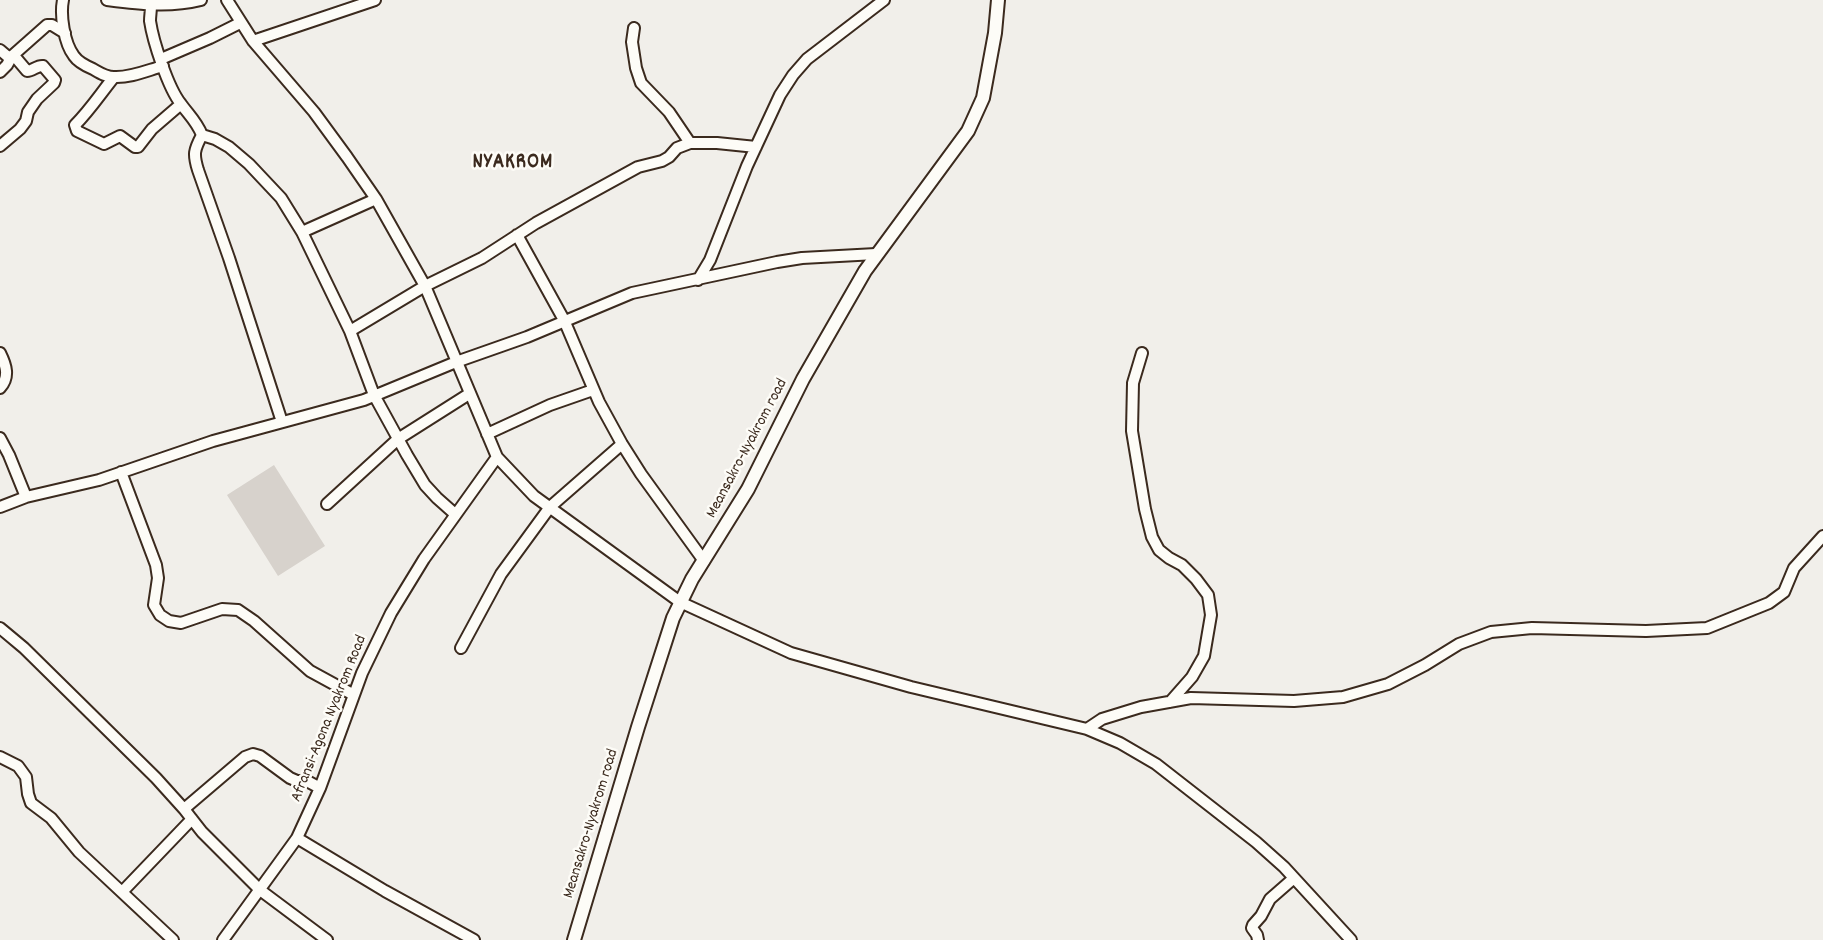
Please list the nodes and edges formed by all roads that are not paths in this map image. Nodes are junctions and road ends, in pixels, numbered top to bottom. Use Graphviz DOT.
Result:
graph roads {
  1 [pos="63,0"];
  2 [pos="107,0"];
  3 [pos="201,0"];
  4 [pos="227,0"];
  5 [pos="375,0"];
  6 [pos="884,0"];
  7 [pos="998,0"];
  8 [pos="151,6"];
  9 [pos="240,22"];
  10 [pos="634,28"];
  11 [pos="65,33"];
  12 [pos="253,41"];
  13 [pos="0,50"];
  14 [pos="12,56"];
  15 [pos="162,62"];
  16 [pos="0,72"];
  17 [pos="114,77"];
  18 [pos="181,104"];
  19 [pos="202,135"];
  20 [pos="690,143"];
  21 [pos="0,146"];
  22 [pos="756,147"];
  23 [pos="376,199"];
  24 [pos="302,232"];
  25 [pos="517,235"];
  26 [pos="876,254"];
  27 [pos="698,280"];
  28 [pos="425,286"];
  29 [pos="564,320"];
  30 [pos="350,331"];
  31 [pos="0,353"];
  32 [pos="1142,353"];
  33 [pos="456,362"];
  34 [pos="0,388"];
  35 [pos="593,390"];
  36 [pos="469,394"];
  37 [pos="374,395"];
  38 [pos="282,422"];
  39 [pos="487,434"];
  40 [pos="0,438"];
  41 [pos="398,439"];
  42 [pos="622,444"];
  43 [pos="497,457"];
  44 [pos="121,472"];
  45 [pos="26,497"];
  46 [pos="327,504"];
  47 [pos="0,507"];
  48 [pos="550,507"];
  49 [pos="455,514"];
  50 [pos="1823,536"];
  51 [pos="704,561"];
  52 [pos="680,602"];
  53 [pos="0,628"];
  54 [pos="461,648"];
  55 [pos="354,696"];
  56 [pos="1170,702"];
  57 [pos="1087,729"];
  58 [pos="0,756"];
  59 [pos="320,788"];
  60 [pos="184,809"];
  61 [pos="192,819"];
  62 [pos="297,838"];
  63 [pos="1294,878"];
  64 [pos="260,890"];
  65 [pos="122,892"];
  66 [pos="173,940"];
  67 [pos="223,940"];
  68 [pos="327,940"];
  69 [pos="474,940"];
  70 [pos="574,940"];
  71 [pos="1258,940"];
  72 [pos="1351,940"];
  1 -- 11 [label="street"];
  2 -- 8 [label="street"];
  3 -- 8 [label="street"];
  4 -- 9 [label="street"];
  5 -- 12 [label="street"];
  6 -- 22 [label="street"];
  7 -- 26 [label="main road, Meansakro-Nyakrom road"];
  8 -- 15 [label="street"];
  9 -- 12 [label="street"];
  9 -- 15 [label="street"];
  10 -- 20 [label="street"];
  11 -- 14 [label="street"];
  11 -- 17 [label="street"];
  12 -- 23 [label="street"];
  13 -- 14 [label="street"];
  14 -- 16 [label="street"];
  14 -- 21 [label="street"];
  15 -- 17 [label="street"];
  15 -- 18 [label="street"];
  17 -- 18 [label="street"];
  18 -- 19 [label="street"];
  19 -- 24 [label="street"];
  19 -- 38 [label="street"];
  20 -- 22 [label="street"];
  20 -- 25 [label="street"];
  22 -- 27 [label="street"];
  23 -- 24 [label="street"];
  23 -- 28 [label="street"];
  24 -- 30 [label="street"];
  25 -- 28 [label="street"];
  25 -- 29 [label="street"];
  26 -- 27 [label="street"];
  26 -- 51 [label="main road, Meansakro-Nyakrom road"];
  27 -- 29 [label="street"];
  28 -- 30 [label="street"];
  28 -- 33 [label="street"];
  29 -- 33 [label="street"];
  29 -- 35 [label="street"];
  30 -- 37 [label="street"];
  31 -- 34 [label="street"];
  32 -- 56 [label="street"];
  33 -- 36 [label="street"];
  33 -- 37 [label="street"];
  35 -- 39 [label="street"];
  35 -- 42 [label="street"];
  36 -- 39 [label="street"];
  36 -- 41 [label="street"];
  37 -- 38 [label="street"];
  37 -- 41 [label="street"];
  38 -- 44 [label="street"];
  39 -- 43 [label="street"];
  40 -- 45 [label="street"];
  41 -- 46 [label="street"];
  41 -- 49 [label="street"];
  42 -- 48 [label="street"];
  42 -- 51 [label="street"];
  43 -- 48 [label="street"];
  43 -- 49 [label="street, Afransi-Agona Nyakrom Road"];
  44 -- 45 [label="street"];
  44 -- 55 [label="street"];
  45 -- 47 [label="street"];
  48 -- 52 [label="street"];
  48 -- 54 [label="street"];
  49 -- 55 [label="street, Afransi-Agona Nyakrom Road"];
  50 -- 56 [label="street"];
  51 -- 52 [label="main road, Meansakro-Nyakrom road"];
  52 -- 57 [label="street"];
  52 -- 70 [label="main road, Meansakro-Nyakrom road"];
  53 -- 60 [label="street"];
  55 -- 59 [label="street, Afransi-Agona Nyakrom Road"];
  56 -- 57 [label="street"];
  57 -- 63 [label="street"];
  58 -- 65 [label="street"];
  59 -- 60 [label="street"];
  59 -- 62 [label="street, Afransi-Agona Nyakrom Road"];
  60 -- 61 [label="street"];
  61 -- 64 [label="street"];
  61 -- 65 [label="street"];
  62 -- 64 [label="street, Afransi-Agona Nyakrom Road"];
  62 -- 69 [label="street"];
  63 -- 71 [label="street"];
  63 -- 72 [label="street"];
  64 -- 67 [label="street, Afransi-Agona Nyakrom Road"];
  64 -- 68 [label="street"];
  65 -- 66 [label="street"];
}
